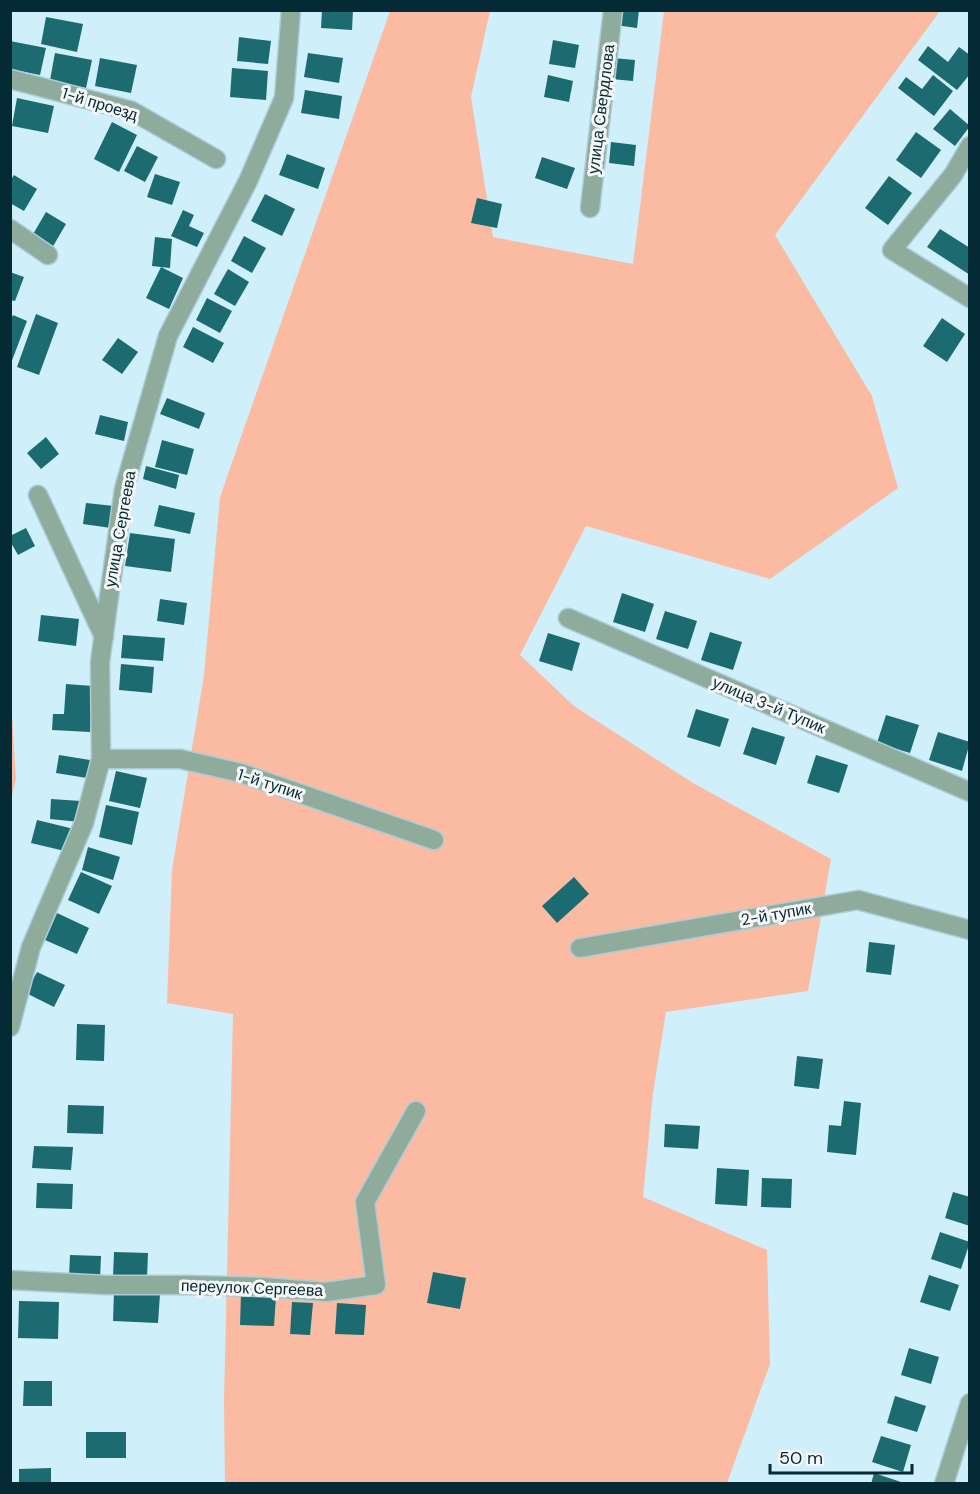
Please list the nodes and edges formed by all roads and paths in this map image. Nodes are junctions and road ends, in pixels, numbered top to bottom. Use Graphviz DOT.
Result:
graph roads {
  1 [pos="291,10"];
  2 [pos="613,10"];
  3 [pos="10,79"];
  4 [pos="969,146"];
  5 [pos="216,159"];
  6 [pos="590,208"];
  7 [pos="10,229"];
  8 [pos="48,255"];
  9 [pos="969,298"];
  10 [pos="38,495"];
  11 [pos="568,618"];
  12 [pos="104,637"];
  13 [pos="101,759"];
  14 [pos="969,792"];
  15 [pos="434,840"];
  16 [pos="969,930"];
  17 [pos="580,948"];
  18 [pos="10,1027"];
  19 [pos="416,1111"];
  20 [pos="10,1280"];
  21 [pos="969,1403"];
  22 [pos="944,1484"];
  1 -- 12 [label="street, улица Сергеева"];
  2 -- 6 [label="street, улица Свердлова"];
  3 -- 5 [label="street, 1-й проезд"];
  4 -- 9 [label="street"];
  7 -- 8 [label="street"];
  10 -- 12 [label="street"];
  11 -- 14 [label="street, улица 3-й Тупик"];
  12 -- 13 [label="street, улица Сергеева"];
  13 -- 15 [label="street, 1-й тупик"];
  13 -- 18 [label="street, улица Сергеева"];
  16 -- 17 [label="street, 2-й тупик"];
  19 -- 20 [label="street, переулок Сергеева"];
  21 -- 22 [label="street"];
}
